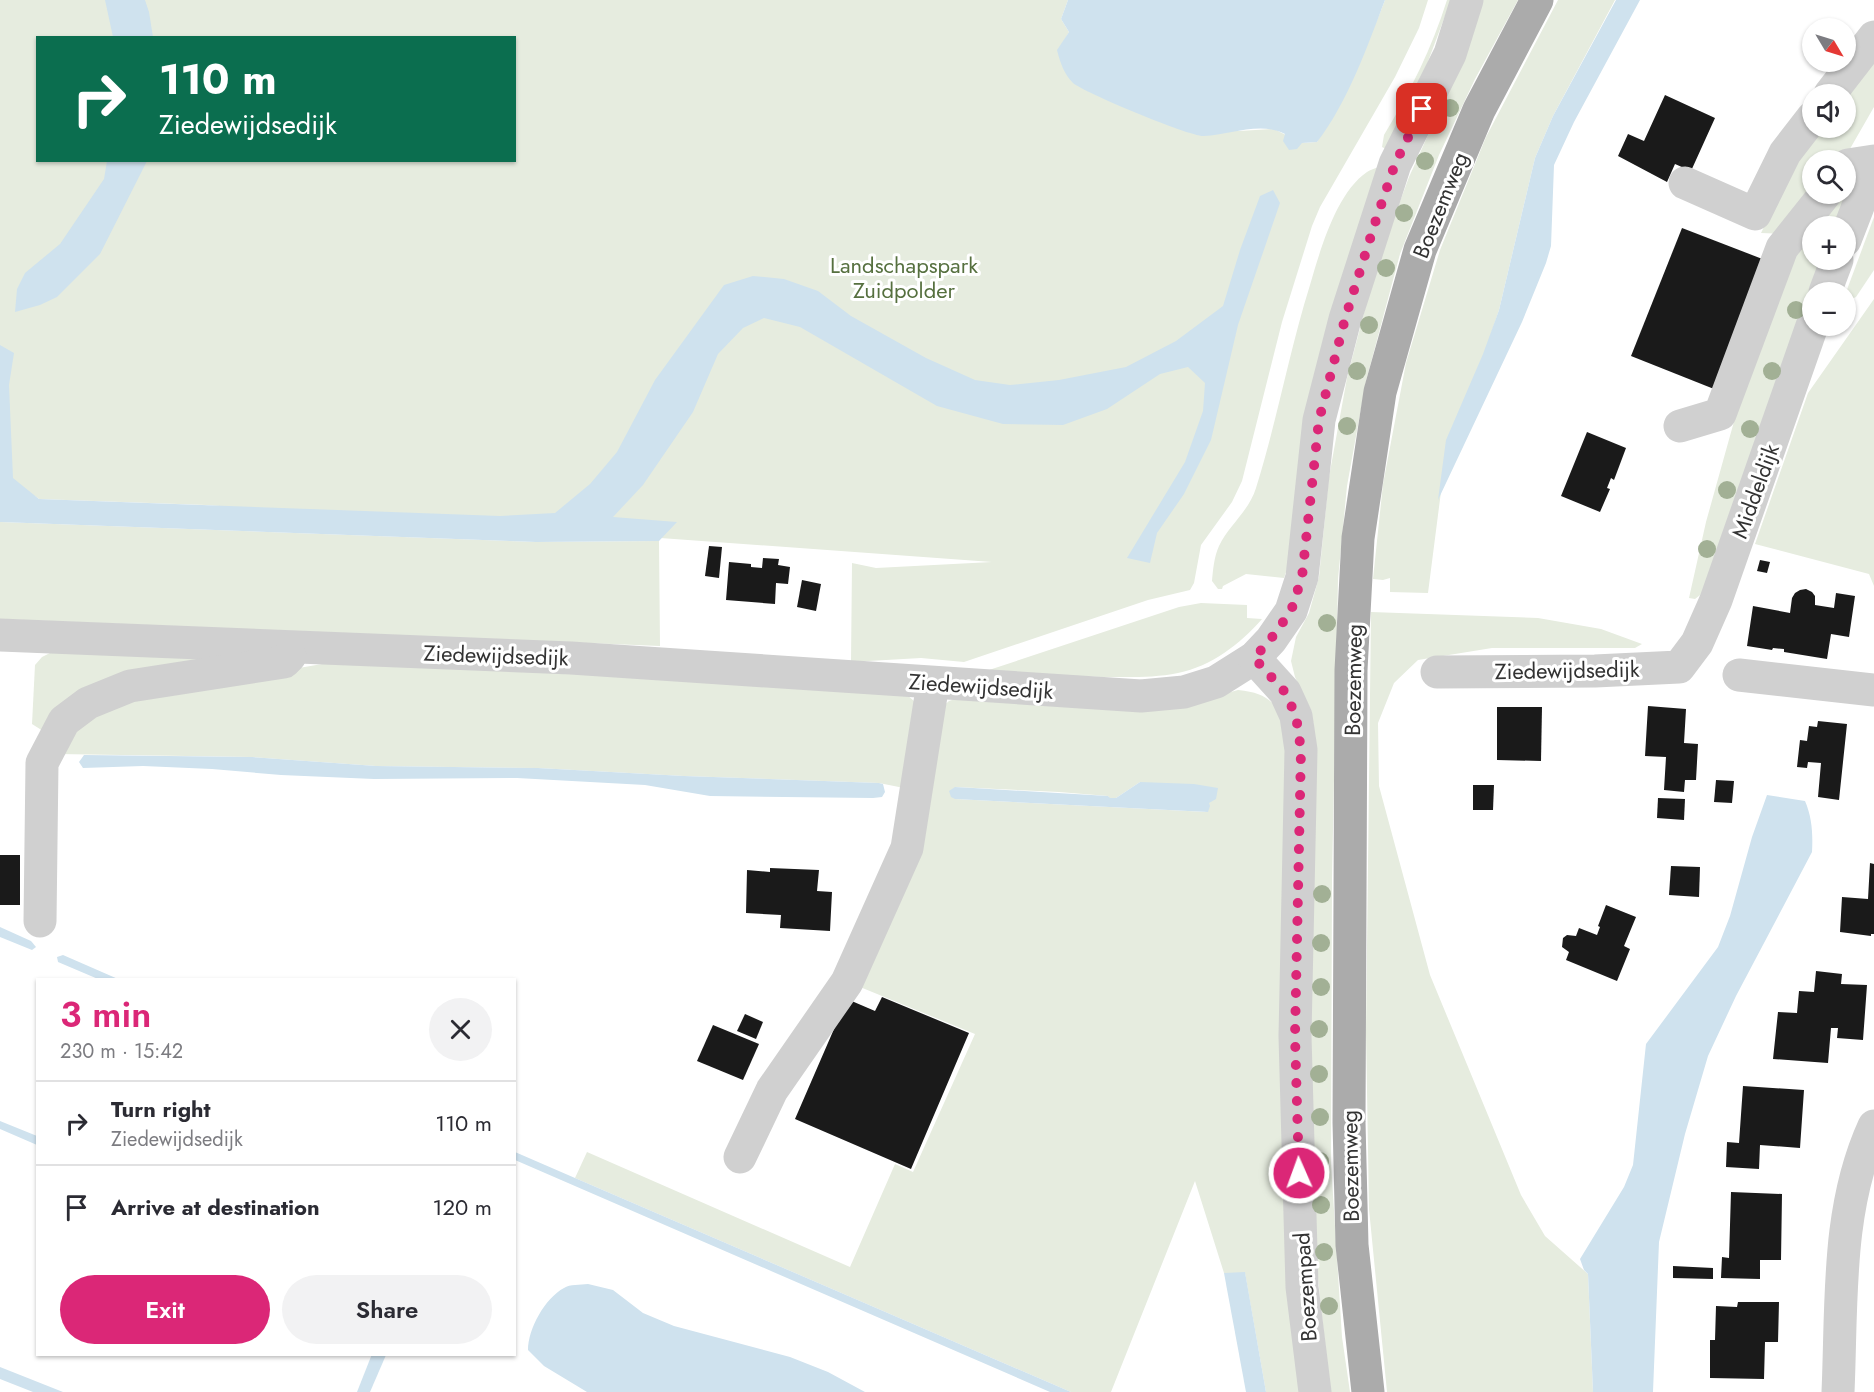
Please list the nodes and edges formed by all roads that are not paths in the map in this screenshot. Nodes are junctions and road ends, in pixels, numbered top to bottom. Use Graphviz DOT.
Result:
graph roads {
  1 [pos="1467,0"];
  2 [pos="1537,0"];
  3 [pos="1874,36"];
  4 [pos="1838,84"];
  5 [pos="1802,131"];
  6 [pos="1874,163"];
  7 [pos="1856,164"];
  8 [pos="1685,183"];
  9 [pos="1817,204"];
  10 [pos="1854,216"];
  11 [pos="1808,336"];
  12 [pos="1680,426"];
  13 [pos="0,635"];
  14 [pos="300,647"];
  15 [pos="1691,654"];
  16 [pos="1254,658"];
  17 [pos="1437,672"];
  18 [pos="1739,675"];
  19 [pos="933,683"];
  20 [pos="1874,690"];
  21 [pos="40,921"];
  22 [pos="1873,1128"];
  23 [pos="740,1157"];
  24 [pos="1315,1392"];
  25 [pos="1368,1392"];
  26 [pos="1838,1392"];
  1 -- 16 [label="street, Ziedewijdsedijk"];
  2 -- 25 [label="main road, Boezemweg"];
  3 -- 4 [label="street"];
  5 -- 8 [label="street"];
  6 -- 7 [label="street"];
  6 -- 10 [label="street"];
  9 -- 12 [label="street"];
  11 -- 15 [label="street, Middeldijk"];
  13 -- 14 [label="street, Ziedewijdsedijk"];
  14 -- 19 [label="street, Ziedewijdsedijk"];
  14 -- 21 [label="street"];
  15 -- 17 [label="street, Ziedewijdsedijk"];
  16 -- 19 [label="street, Ziedewijdsedijk"];
  16 -- 24 [label="street, Boezempad"];
  18 -- 20 [label="street"];
  19 -- 23 [label="street"];
  22 -- 26 [label="street"];
}
